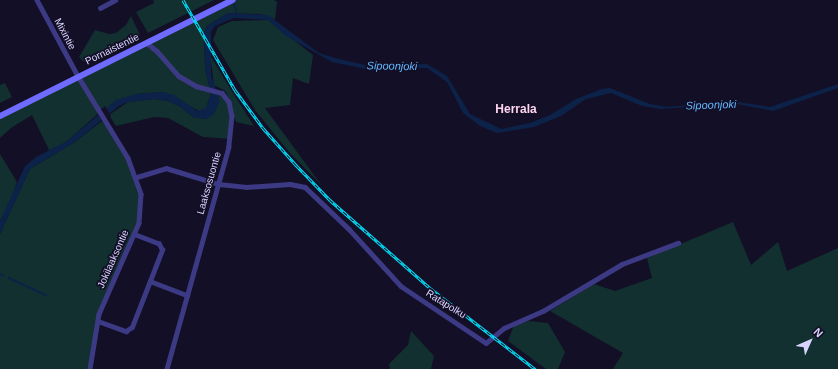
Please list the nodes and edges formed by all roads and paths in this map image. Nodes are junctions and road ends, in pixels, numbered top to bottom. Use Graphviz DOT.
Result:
graph roads {
  1 [pos="37,0"];
  2 [pos="115,0"];
  3 [pos="233,0"];
  4 [pos="100,8"];
  5 [pos="147,43"];
  6 [pos="78,76"];
  7 [pos="0,116"];
  8 [pos="137,177"];
  9 [pos="219,184"];
  10 [pos="135,235"];
  11 [pos="678,243"];
  12 [pos="150,281"];
  13 [pos="187,295"];
  14 [pos="98,321"];
  15 [pos="90,369"];
  16 [pos="167,369"];
  1 -- 6 [label="street, Mixintie"];
  2 -- 4 [label="street"];
  3 -- 5 [label="street, Pornaistentie"];
  5 -- 6 [label="street, Pornaistentie"];
  5 -- 9 [label="street, Laaksosuontie"];
  6 -- 7 [label="street, Pornaistentie"];
  6 -- 8 [label="street, Jokilaaksontie"];
  8 -- 9 [label="street"];
  8 -- 10 [label="street, Jokilaaksontie"];
  9 -- 11 [label="street, Ratapolku"];
  9 -- 13 [label="street, Laaksosuontie"];
  10 -- 12 [label="street"];
  10 -- 14 [label="street, Jokilaaksontie"];
  12 -- 13 [label="street"];
  12 -- 14 [label="street"];
  13 -- 16 [label="street, Laaksosuontie"];
  14 -- 15 [label="street, Jokilaaksontie"];
}
